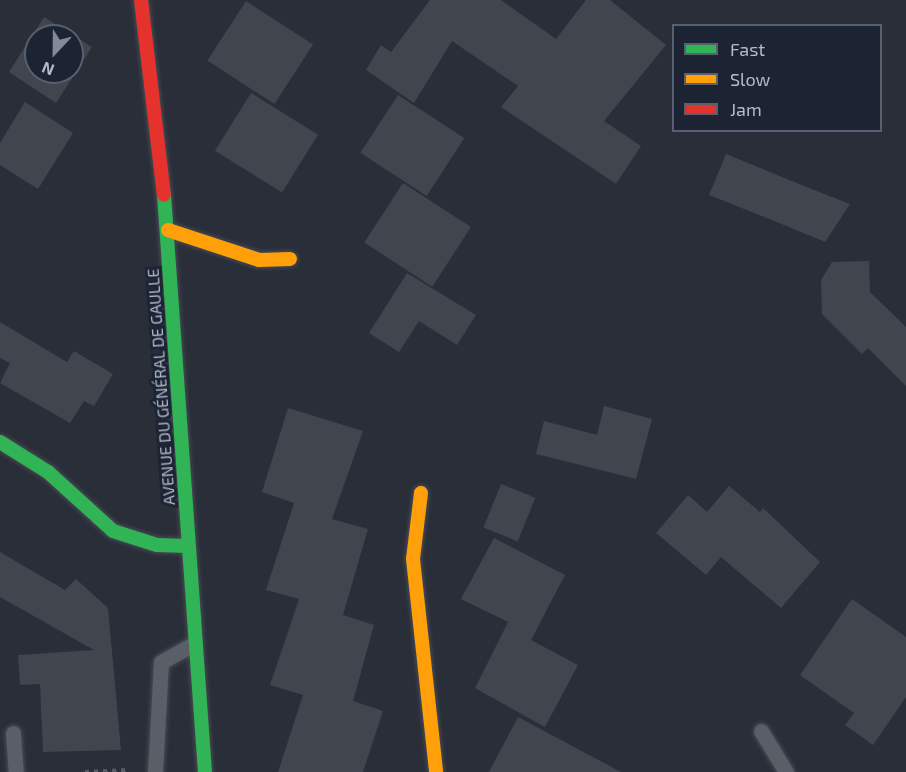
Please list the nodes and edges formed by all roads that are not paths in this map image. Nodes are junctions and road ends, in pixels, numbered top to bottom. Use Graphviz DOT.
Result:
graph roads {
  1 [pos="141,0"];
  2 [pos="168,230"];
  3 [pos="290,259"];
  4 [pos="0,442"];
  5 [pos="421,493"];
  6 [pos="188,546"];
  7 [pos="195,643"];
  8 [pos="761,731"];
  9 [pos="13,733"];
  10 [pos="147,771"];
  11 [pos="16,772"];
  12 [pos="205,772"];
  13 [pos="436,772"];
  14 [pos="786,772"];
  1 -- 2 [label="street, AVENUE DU GÉNÉRAL DE GAULLE"];
  2 -- 3 [label="street"];
  2 -- 6 [label="street, AVENUE DU GÉNÉRAL DE GAULLE"];
  4 -- 6 [label="street"];
  5 -- 13 [label="street"];
  6 -- 7 [label="street, AVENUE DU GÉNÉRAL DE GAULLE"];
  7 -- 10 [label="lane"];
  7 -- 12 [label="street, AVENUE DU GÉNÉRAL DE GAULLE"];
  8 -- 14 [label="lane"];
  9 -- 11 [label="lane"];
}
